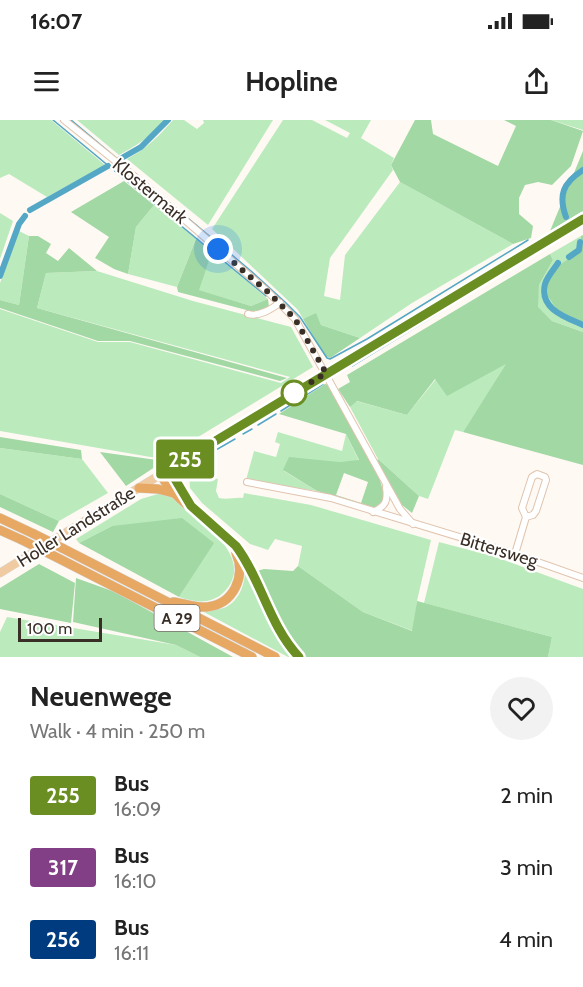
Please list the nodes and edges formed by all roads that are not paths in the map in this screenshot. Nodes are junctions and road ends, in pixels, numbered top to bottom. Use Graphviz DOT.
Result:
graph roads {
  1 [pos="64,120"];
  2 [pos="583,219"];
  3 [pos="280,303"];
  4 [pos="248,314"];
  5 [pos="326,373"];
  6 [pos="165,472"];
  7 [pos="247,482"];
  8 [pos="386,483"];
  9 [pos="139,488"];
  10 [pos="173,493"];
  11 [pos="191,506"];
  12 [pos="373,512"];
  13 [pos="526,517"];
  14 [pos="0,518"];
  15 [pos="413,524"];
  16 [pos="0,530"];
  17 [pos="230,540"];
  18 [pos="515,554"];
  19 [pos="0,573"];
  20 [pos="583,578"];
  21 [pos="169,602"];
  22 [pos="252,657"];
  23 [pos="275,657"];
  24 [pos="299,657"];
  1 -- 3 [label="street, Klostermark"];
  2 -- 5 [label="main road, Holler Landstraße"];
  3 -- 4 [label="street"];
  3 -- 5 [label="street, Klostermark"];
  5 -- 6 [label="main road, Holler Landstraße"];
  5 -- 8 [label="street"];
  6 -- 9 [label="main road, Holler Landstraße"];
  6 -- 10 [label="highway"];
  6 -- 11 [label="highway"];
  7 -- 12 [label="street, Bittersweg"];
  8 -- 12 [label="street"];
  8 -- 15 [label="street"];
  9 -- 10 [label="highway"];
  9 -- 19 [label="main road, Holler Landstraße"];
  10 -- 11 [label="highway"];
  11 -- 17 [label="highway"];
  12 -- 15 [label="street, Bittersweg"];
  13 -- 13 [label="street"];
  13 -- 18 [label="street"];
  14 -- 21 [label="highway, A 29, bridge"];
  15 -- 18 [label="street, Bittersweg"];
  16 -- 22 [label="highway, A 29, bridge"];
  17 -- 21 [label="highway"];
  17 -- 24 [label="highway"];
  18 -- 20 [label="street, Bittersweg"];
  21 -- 23 [label="highway, A 29"];
}
